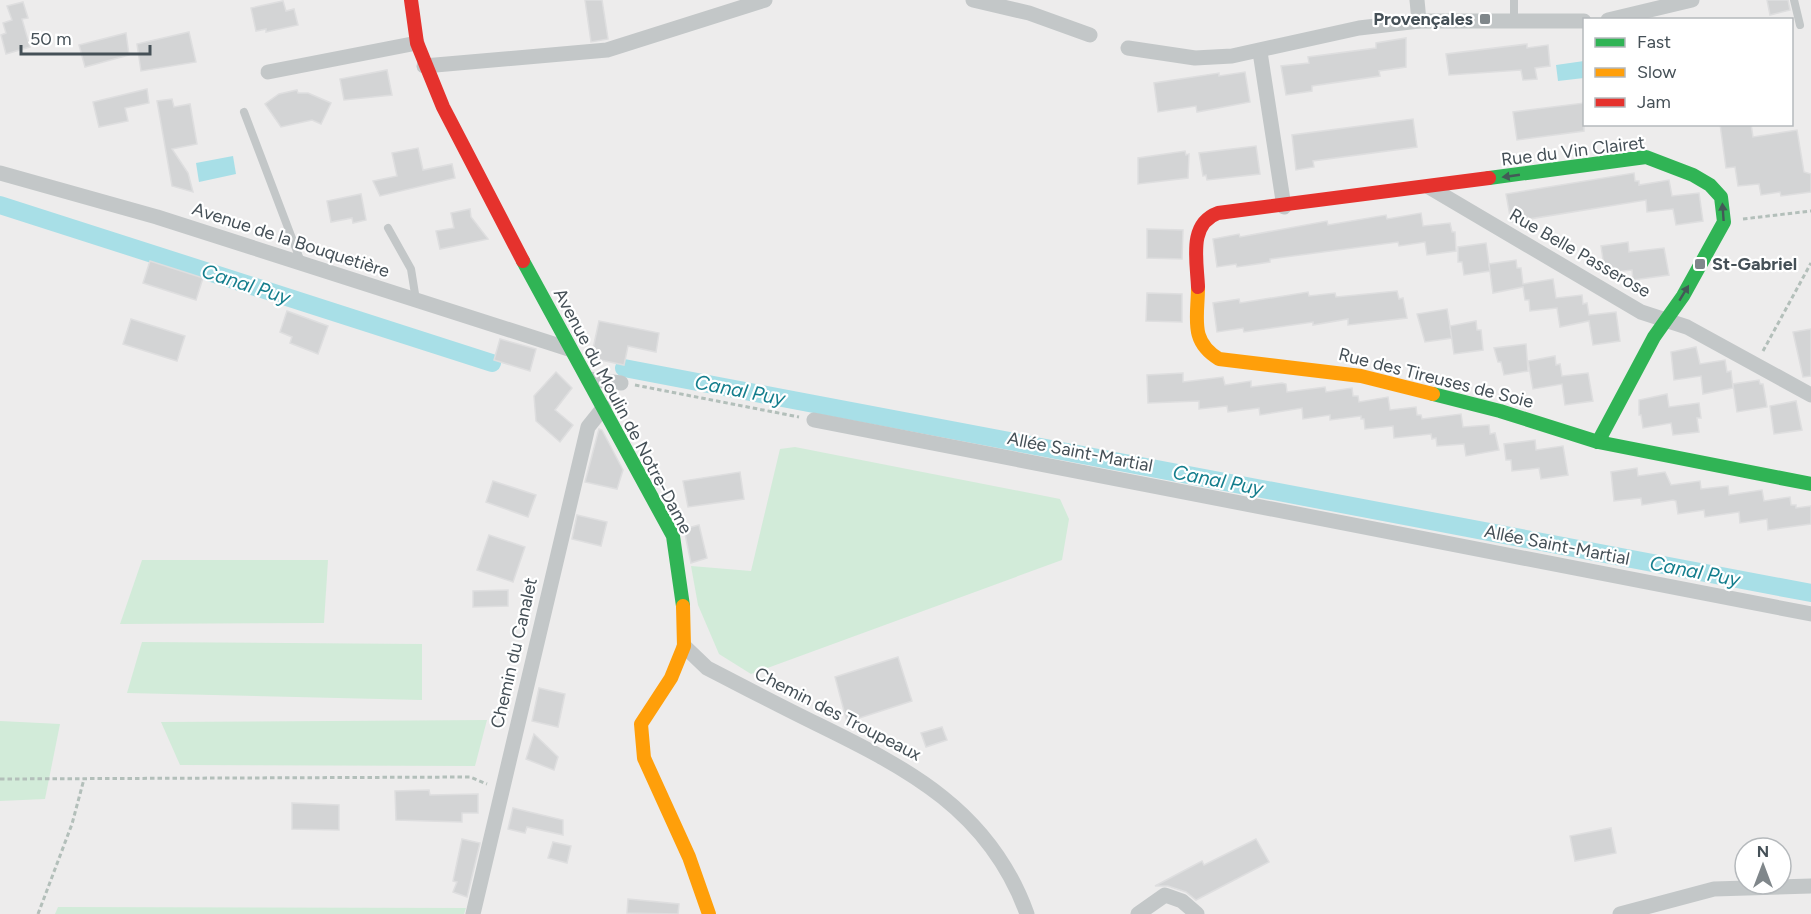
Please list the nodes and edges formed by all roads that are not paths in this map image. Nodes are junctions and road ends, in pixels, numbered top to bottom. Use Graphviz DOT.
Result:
graph roads {
  1 [pos="411,0"];
  2 [pos="765,0"];
  3 [pos="973,0"];
  4 [pos="1417,0"];
  5 [pos="1514,0"];
  6 [pos="1692,0"];
  7 [pos="1794,0"];
  8 [pos="1663,4"];
  9 [pos="1615,18"];
  10 [pos="1514,20"];
  11 [pos="1419,21"];
  12 [pos="1583,21"];
  13 [pos="1800,25"];
  14 [pos="1090,35"];
  15 [pos="417,43"];
  16 [pos="1128,48"];
  17 [pos="1260,52"];
  18 [pos="424,66"];
  19 [pos="268,72"];
  20 [pos="244,112"];
  21 [pos="0,173"];
  22 [pos="1429,187"];
  23 [pos="1284,207"];
  24 [pos="387,228"];
  25 [pos="301,263"];
  26 [pos="416,300"];
  27 [pos="1666,320"];
  28 [pos="569,349"];
  29 [pos="588,379"];
  30 [pos="621,383"];
  31 [pos="1811,395"];
  32 [pos="604,407"];
  33 [pos="814,420"];
  34 [pos="1598,442"];
  35 [pos="1811,484"];
  36 [pos="1811,614"];
  37 [pos="684,646"];
  38 [pos="1811,886"];
  39 [pos="473,914"];
  40 [pos="708,914"];
  41 [pos="1027,914"];
  42 [pos="1138,914"];
  43 [pos="1197,914"];
  44 [pos="1620,914"];
  1 -- 15 [label="street, Avenue du Moulin de Notre-Dame"];
  2 -- 18 [label="street"];
  3 -- 14 [label="street"];
  4 -- 11 [label="street"];
  5 -- 10 [label="lane"];
  6 -- 8 [label="street"];
  7 -- 13 [label="lane"];
  8 -- 9 [label="street"];
  10 -- 11 [label="street"];
  10 -- 12 [label="street"];
  11 -- 17 [label="street"];
  15 -- 18 [label="street, Avenue du Moulin de Notre-Dame"];
  15 -- 19 [label="street"];
  16 -- 17 [label="street"];
  17 -- 23 [label="street"];
  18 -- 28 [label="street, Avenue du Moulin de Notre-Dame"];
  20 -- 25 [label="lane"];
  21 -- 25 [label="street, Avenue de la Bouquetière"];
  22 -- 23 [label="street, Rue du Vin Clairet"];
  22 -- 27 [label="street, Rue Belle Passerose"];
  27 -- 22 [label="street, Rue du Vin Clairet, one-way"];
  23 -- 34 [label="street, Rue des Tireuses de Soie"];
  24 -- 26 [label="lane"];
  25 -- 26 [label="street, Avenue de la Bouquetière"];
  26 -- 28 [label="street, Avenue de la Bouquetière"];
  27 -- 31 [label="street, Rue Belle Passerose"];
  27 -- 34 [label="street"];
  28 -- 29 [label="street, Avenue du Moulin de Notre-Dame"];
  29 -- 30 [label="street"];
  29 -- 32 [label="street, Avenue du Moulin de Notre-Dame"];
  32 -- 37 [label="street, Avenue du Moulin de Notre-Dame"];
  32 -- 39 [label="street, Chemin du Canalet"];
  33 -- 36 [label="street, Allée Saint-Martial"];
  34 -- 35 [label="street, Rue des Tireuses de Soie"];
  37 -- 40 [label="street, Avenue du Moulin de Notre-Dame"];
  37 -- 41 [label="street, Chemin des Troupeaux"];
  38 -- 44 [label="street"];
  42 -- 43 [label="street"];
}
